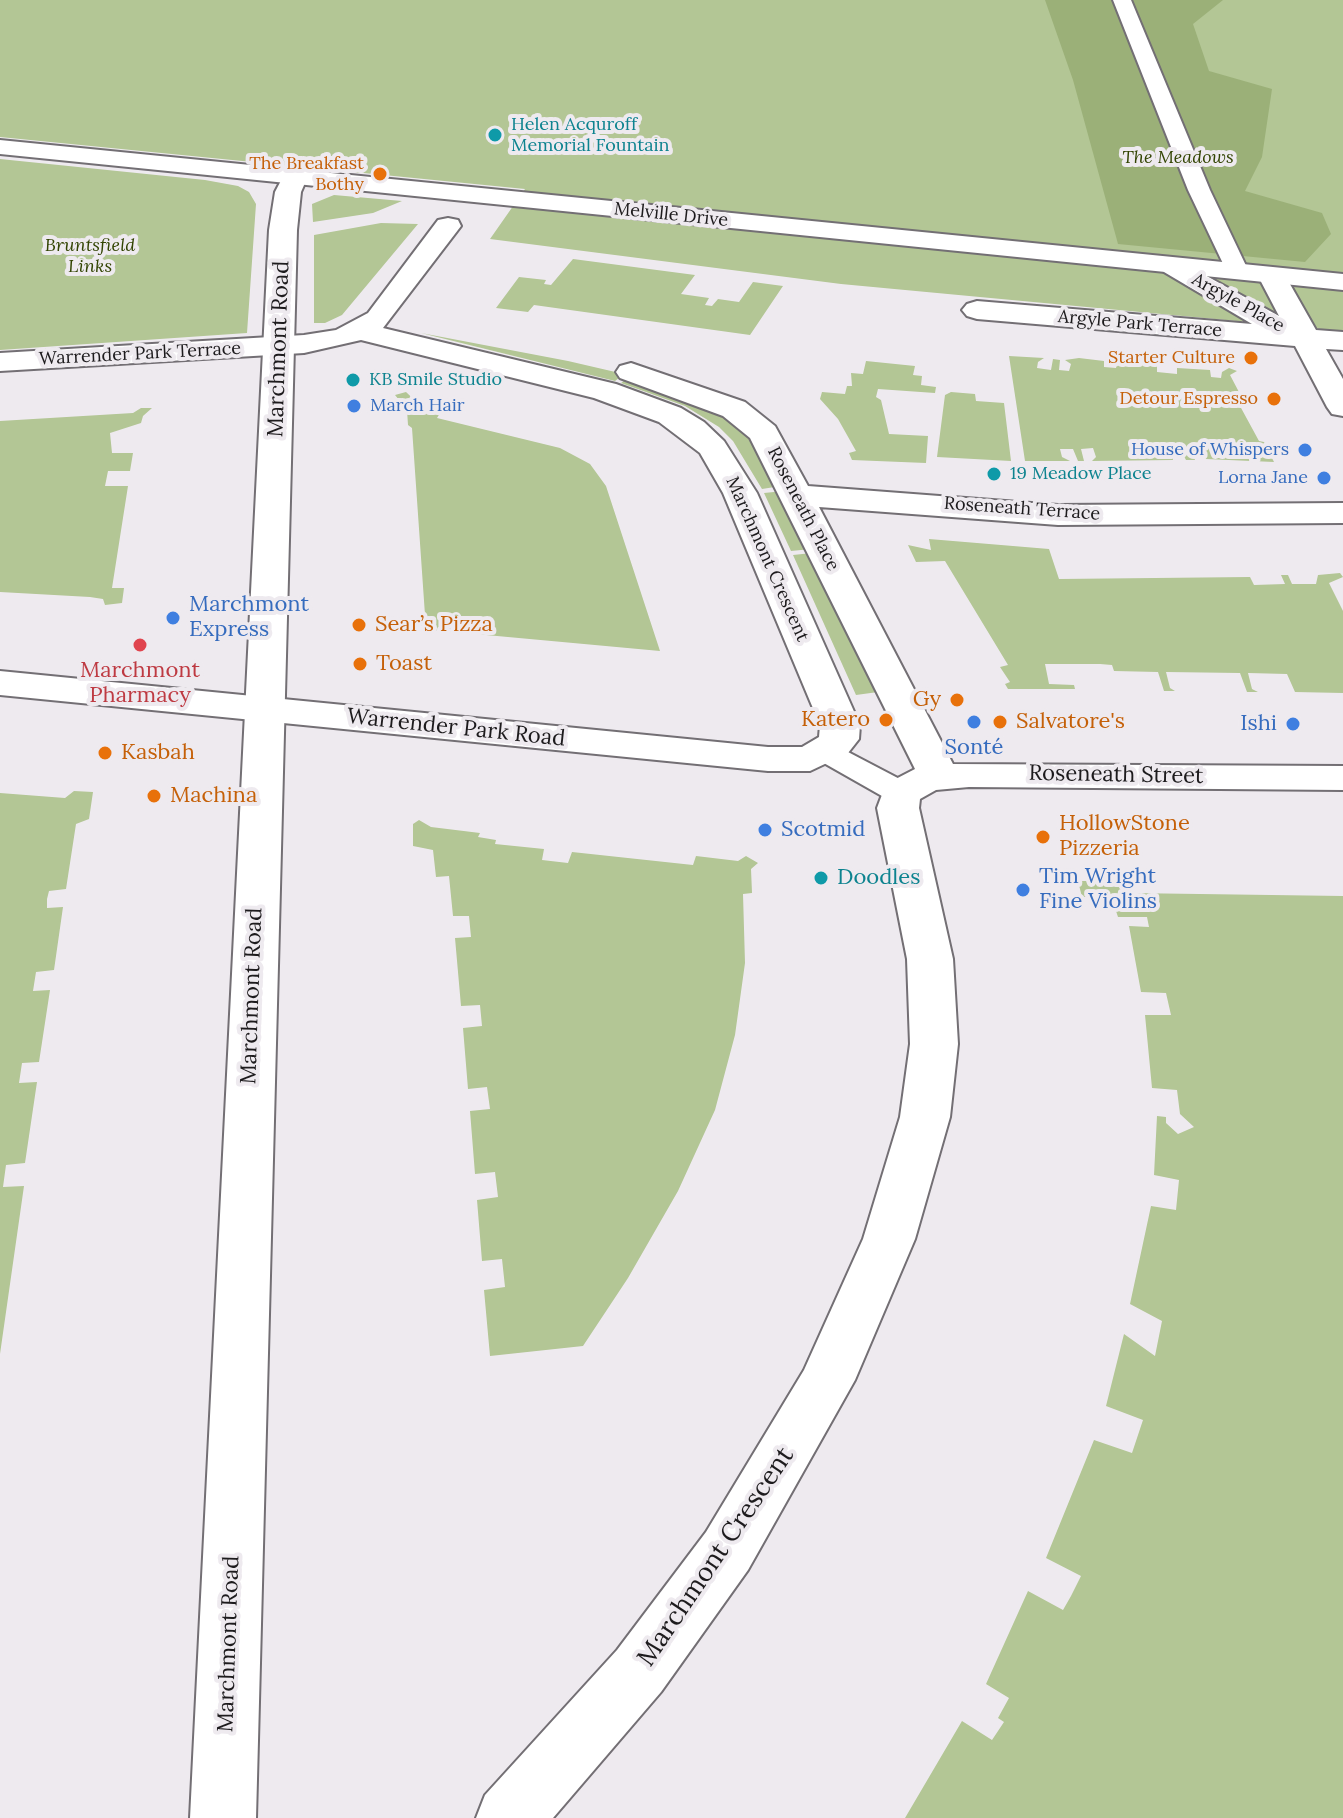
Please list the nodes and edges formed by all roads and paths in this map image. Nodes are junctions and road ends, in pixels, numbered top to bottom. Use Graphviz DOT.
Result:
graph roads {
  1 [pos="1122,0"];
  2 [pos="0,147"];
  3 [pos="295,176"];
  4 [pos="448,226"];
  5 [pos="1174,266"];
  6 [pos="1238,272"];
  7 [pos="1272,276"];
  8 [pos="1343,282"];
  9 [pos="977,310"];
  10 [pos="369,325"];
  11 [pos="1303,338"];
  12 [pos="1343,341"];
  13 [pos="280,346"];
  14 [pos="0,362"];
  15 [pos="1343,407"];
  16 [pos="797,496"];
  17 [pos="1343,513"];
  18 [pos="0,683"];
  19 [pos="265,710"];
  20 [pos="827,751"];
  21 [pos="1343,778"];
  22 [pos="912,789"];
  23 [pos="223,1818"];
  24 [pos="509,1818"];
  1 -- 6 [label="street"];
  2 -- 3 [label="street, Melville Drive"];
  3 -- 5 [label="street, Melville Drive"];
  3 -- 13 [label="street, Marchmont Road"];
  4 -- 10 [label="street"];
  5 -- 6 [label="street, Melville Drive"];
  5 -- 11 [label="street, Argyle Place"];
  6 -- 7 [label="street, Melville Drive"];
  7 -- 8 [label="street, Melville Drive"];
  7 -- 11 [label="street, Argyle Place"];
  9 -- 11 [label="street, Argyle Park Terrace"];
  10 -- 13 [label="street, Warrender Park Terrace"];
  10 -- 16 [label="street, Roseneath Place"];
  10 -- 20 [label="street, Marchmont Crescent"];
  11 -- 12 [label="street, Argyle Park Terrace"];
  11 -- 15 [label="street, Argyle Place"];
  13 -- 14 [label="street, Warrender Park Terrace"];
  13 -- 19 [label="street, Marchmont Road"];
  16 -- 17 [label="street, Roseneath Terrace"];
  16 -- 22 [label="street, Roseneath Place"];
  18 -- 19 [label="street, Warrender Park Road"];
  19 -- 20 [label="street, Warrender Park Road"];
  19 -- 23 [label="street, Marchmont Road"];
  20 -- 22 [label="street"];
  21 -- 22 [label="street, Roseneath Street"];
  22 -- 24 [label="street, Marchmont Crescent"];
}
